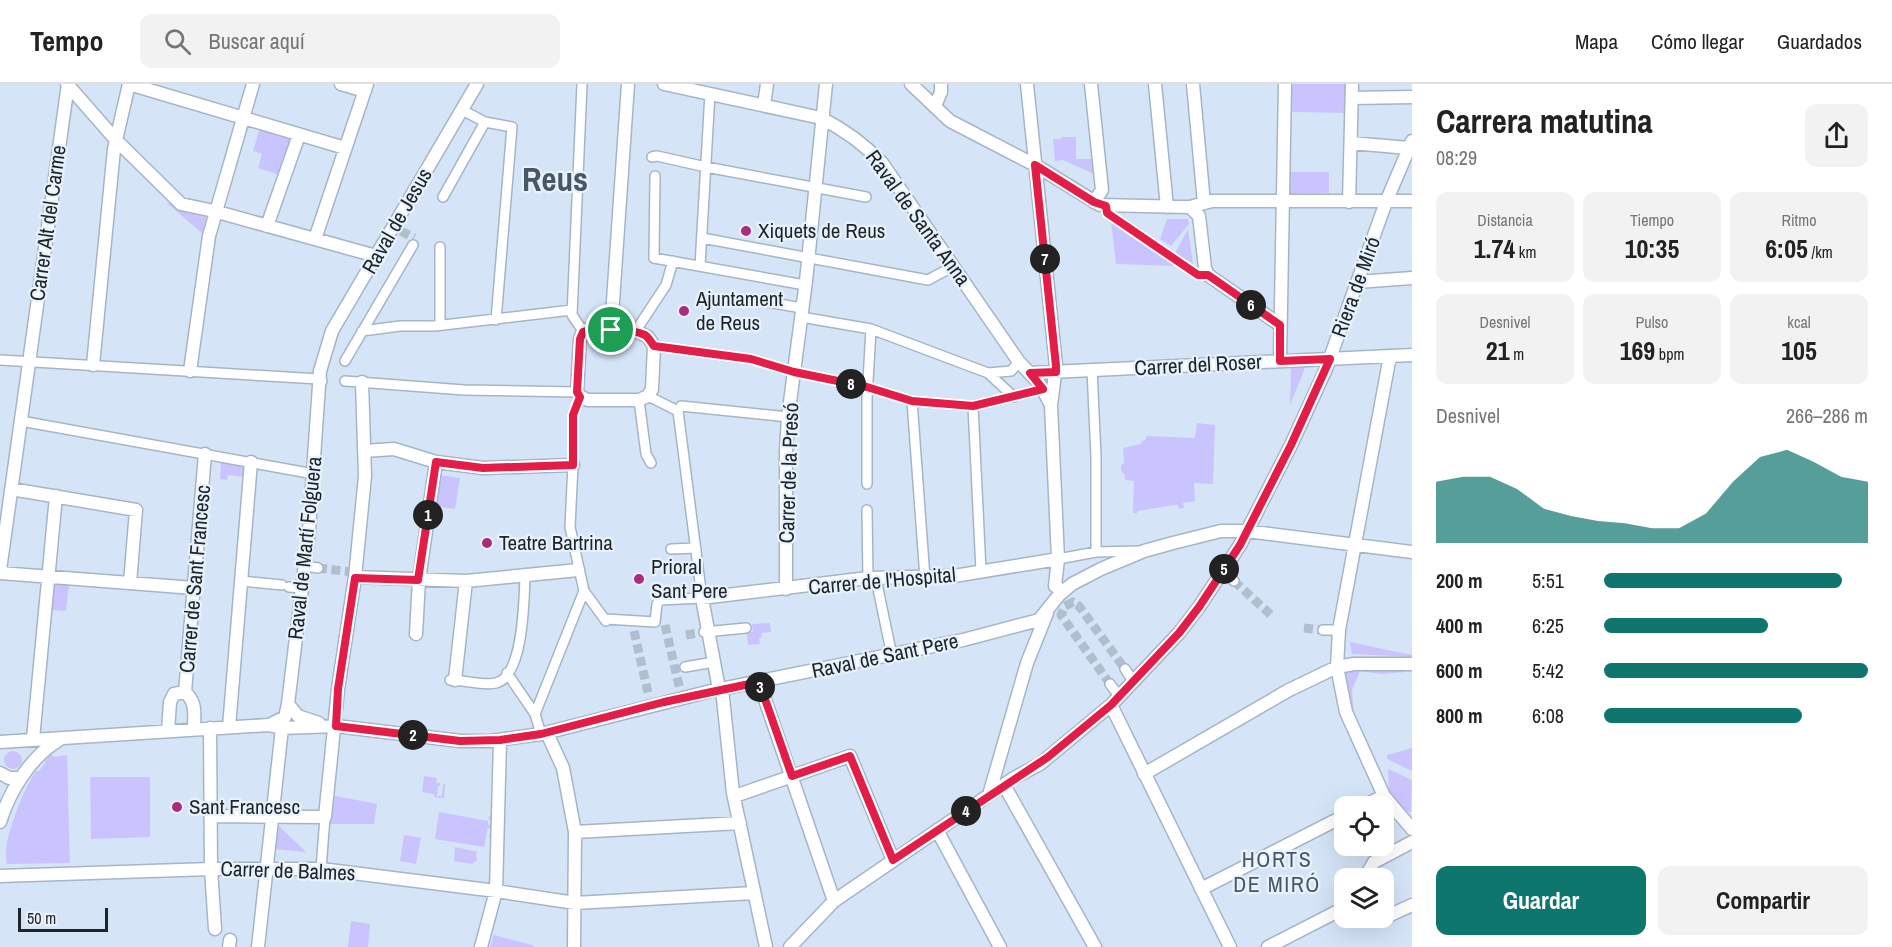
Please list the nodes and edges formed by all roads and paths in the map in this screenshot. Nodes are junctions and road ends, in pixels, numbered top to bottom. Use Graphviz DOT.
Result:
graph roads {
  1 [pos="129,84"];
  2 [pos="253,84"];
  3 [pos="341,84"];
  4 [pos="477,84"];
  5 [pos="582,84"];
  6 [pos="628,84"];
  7 [pos="767,84"];
  8 [pos="826,84"];
  9 [pos="911,84"];
  10 [pos="940,84"];
  11 [pos="1027,84"];
  12 [pos="1091,84"];
  13 [pos="1155,84"];
  14 [pos="1193,84"];
  15 [pos="1285,84"];
  16 [pos="1352,84"];
  17 [pos="67,85"];
  18 [pos="672,85"];
  19 [pos="366,87"];
  20 [pos="711,93"];
  21 [pos="1412,97"];
  22 [pos="1352,98"];
  23 [pos="764,105"];
  24 [pos="935,106"];
  25 [pos="462,110"];
  26 [pos="243,117"];
  27 [pos="821,117"];
  28 [pos="485,122"];
  29 [pos="299,135"];
  30 [pos="116,140"];
  31 [pos="1351,144"];
  32 [pos="1410,145"];
  33 [pos="345,148"];
  34 [pos="652,158"];
  35 [pos="1035,165"];
  36 [pos="706,167"];
  37 [pos="655,176"];
  38 [pos="815,187"];
  39 [pos="442,197"];
  40 [pos="866,197"];
  41 [pos="1282,201"];
  42 [pos="1412,201"];
  43 [pos="1349,202"];
  44 [pos="1386,202"];
  45 [pos="1204,203"];
  46 [pos="1100,204"];
  47 [pos="1167,207"];
  48 [pos="1190,207"];
  49 [pos="214,211"];
  50 [pos="267,226"];
  51 [pos="702,238"];
  52 [pos="315,239"];
  53 [pos="413,245"];
  54 [pos="440,247"];
  55 [pos="376,256"];
  56 [pos="808,257"];
  57 [pos="673,261"];
  58 [pos="700,266"];
  59 [pos="954,266"];
  60 [pos="1208,275"];
  61 [pos="1412,278"];
  62 [pos="1357,282"];
  63 [pos="805,285"];
  64 [pos="750,299"];
  65 [pos="572,312"];
  66 [pos="801,312"];
  67 [pos="496,320"];
  68 [pos="440,325"];
  69 [pos="1280,325"];
  70 [pos="871,329"];
  71 [pos="611,330"];
  72 [pos="362,331"];
  73 [pos="583,332"];
  74 [pos="635,332"];
  75 [pos="654,346"];
  76 [pos="1412,355"];
  77 [pos="1390,356"];
  78 [pos="1330,359"];
  79 [pos="0,360"];
  80 [pos="322,360"];
  81 [pos="345,361"];
  82 [pos="1280,361"];
  83 [pos="29,362"];
  84 [pos="1019,362"];
  85 [pos="93,365"];
  86 [pos="1092,369"];
  87 [pos="190,371"];
  88 [pos="794,372"];
  89 [pos="1056,372"];
  90 [pos="988,373"];
  91 [pos="1030,373"];
  92 [pos="321,380"];
  93 [pos="345,381"];
  94 [pos="363,382"];
  95 [pos="867,387"];
  96 [pos="1043,389"];
  97 [pos="579,395"];
  98 [pos="1014,397"];
  99 [pos="644,398"];
  100 [pos="912,401"];
  101 [pos="1051,405"];
  102 [pos="973,406"];
  103 [pos="678,411"];
  104 [pos="788,417"];
  105 [pos="21,421"];
  106 [pos="364,452"];
  107 [pos="205,454"];
  108 [pos="251,462"];
  109 [pos="436,462"];
  110 [pos="651,464"];
  111 [pos="573,465"];
  112 [pos="314,474"];
  113 [pos="867,484"];
  114 [pos="11,489"];
  115 [pos="56,496"];
  116 [pos="867,510"];
  117 [pos="1246,531"];
  118 [pos="1354,546"];
  119 [pos="696,548"];
  120 [pos="670,549"];
  121 [pos="1144,551"];
  122 [pos="1096,552"];
  123 [pos="1412,552"];
  124 [pos="1058,559"];
  125 [pos="578,570"];
  126 [pos="981,571"];
  127 [pos="1223,571"];
  128 [pos="0,572"];
  129 [pos="354,574"];
  130 [pos="49,576"];
  131 [pos="525,576"];
  132 [pos="872,578"];
  133 [pos="925,578"];
  134 [pos="418,580"];
  135 [pos="241,581"];
  136 [pos="466,581"];
  137 [pos="1234,581"];
  138 [pos="130,583"];
  139 [pos="194,588"];
  140 [pos="303,588"];
  141 [pos="786,589"];
  142 [pos="584,591"];
  143 [pos="704,598"];
  144 [pos="1062,598"];
  145 [pos="1047,612"];
  146 [pos="746,628"];
  147 [pos="1323,630"];
  148 [pos="1339,630"];
  149 [pos="706,632"];
  150 [pos="416,634"];
  151 [pos="892,656"];
  152 [pos="714,662"];
  153 [pos="1412,664"];
  154 [pos="1337,666"];
  155 [pos="685,667"];
  156 [pos="1125,669"];
  157 [pos="507,674"];
  158 [pos="452,680"];
  159 [pos="1133,681"];
  160 [pos="759,682"];
  161 [pos="1110,684"];
  162 [pos="721,689"];
  163 [pos="185,692"];
  164 [pos="1115,701"];
  165 [pos="288,704"];
  166 [pos="535,714"];
  167 [pos="268,725"];
  168 [pos="331,725"];
  169 [pos="210,728"];
  170 [pos="229,728"];
  171 [pos="282,728"];
  172 [pos="194,729"];
  173 [pos="168,730"];
  174 [pos="544,733"];
  175 [pos="61,739"];
  176 [pos="27,740"];
  177 [pos="500,740"];
  178 [pos="2,743"];
  179 [pos="998,760"];
  180 [pos="31,767"];
  181 [pos="0,773"];
  182 [pos="1144,774"];
  183 [pos="792,776"];
  184 [pos="21,778"];
  185 [pos="1009,782"];
  186 [pos="989,795"];
  187 [pos="735,796"];
  188 [pos="1384,796"];
  189 [pos="1394,808"];
  190 [pos="211,816"];
  191 [pos="271,817"];
  192 [pos="326,817"];
  193 [pos="1334,821"];
  194 [pos="0,822"];
  195 [pos="740,823"];
  196 [pos="1412,829"];
  197 [pos="937,830"];
  198 [pos="575,831"];
  199 [pos="1412,842"];
  200 [pos="893,860"];
  201 [pos="321,868"];
  202 [pos="1370,868"];
  203 [pos="211,869"];
  204 [pos="266,869"];
  205 [pos="0,876"];
  206 [pos="1201,889"];
  207 [pos="496,891"];
  208 [pos="754,892"];
  209 [pos="834,901"];
  210 [pos="575,903"];
  211 [pos="1412,904"];
  212 [pos="1334,913"];
  213 [pos="1394,913"];
  214 [pos="215,929"];
  215 [pos="792,946"];
  216 [pos="258,947"];
  217 [pos="482,947"];
  218 [pos="574,947"];
  219 [pos="766,947"];
  220 [pos="1000,947"];
  221 [pos="1095,947"];
  222 [pos="1230,947"];
  223 [pos="1268,947"];
  1 -- 26 [label="street"];
  1 -- 30 [label="street"];
  2 -- 26 [label="street"];
  3 -- 19 [label="street"];
  4 -- 25 [label="street, Raval de Jesus"];
  5 -- 65 [label="street"];
  6 -- 71 [label="street"];
  7 -- 23 [label="street"];
  8 -- 27 [label="street, Carrer de la Presó"];
  9 -- 24 [label="street"];
  10 -- 24 [label="street"];
  11 -- 35 [label="street"];
  12 -- 46 [label="street"];
  13 -- 47 [label="street"];
  14 -- 45 [label="street"];
  15 -- 41 [label="street"];
  16 -- 22 [label="street"];
  17 -- 30 [label="street"];
  17 -- 83 [label="street, Carrer Alt del Carme"];
  18 -- 20 [label="street, Raval de Santa Anna"];
  19 -- 33 [label="street"];
  20 -- 23 [label="street, Raval de Santa Anna"];
  20 -- 36 [label="street"];
  21 -- 22 [label="street"];
  22 -- 31 [label="street"];
  23 -- 27 [label="street, Raval de Santa Anna"];
  24 -- 35 [label="street"];
  25 -- 28 [label="street"];
  25 -- 55 [label="street, Raval de Jesus"];
  26 -- 29 [label="street"];
  26 -- 49 [label="street"];
  27 -- 38 [label="street, Carrer de la Presó"];
  27 -- 59 [label="street, Raval de Santa Anna"];
  28 -- 39 [label="street"];
  28 -- 67 [label="street"];
  29 -- 33 [label="street"];
  29 -- 50 [label="street"];
  30 -- 49 [label="street"];
  30 -- 85 [label="street"];
  31 -- 32 [label="street"];
  31 -- 43 [label="street"];
  32 -- 44 [label="street, Riera de Miró"];
  33 -- 52 [label="street"];
  34 -- 36 [label="street"];
  35 -- 46 [label="street"];
  35 -- 89 [label="street"];
  36 -- 38 [label="street"];
  36 -- 51 [label="street"];
  37 -- 57 [label="street"];
  38 -- 40 [label="street"];
  38 -- 56 [label="street, Carrer de la Presó"];
  41 -- 43 [label="street"];
  41 -- 45 [label="street"];
  41 -- 69 [label="street"];
  42 -- 44 [label="street"];
  43 -- 44 [label="street"];
  44 -- 62 [label="street, Riera de Miró"];
  45 -- 48 [label="street"];
  46 -- 47 [label="street"];
  46 -- 60 [label="street"];
  47 -- 48 [label="street"];
  48 -- 60 [label="street"];
  49 -- 50 [label="street"];
  49 -- 87 [label="street"];
  50 -- 52 [label="street"];
  51 -- 56 [label="street"];
  51 -- 58 [label="street"];
  52 -- 55 [label="street"];
  53 -- 72 [label="street"];
  54 -- 68 [label="street"];
  55 -- 80 [label="street, Raval de Jesus"];
  56 -- 59 [label="street"];
  56 -- 63 [label="street, Carrer de la Presó"];
  57 -- 58 [label="street"];
  57 -- 74 [label="street"];
  58 -- 63 [label="street"];
  59 -- 84 [label="street, Raval de Santa Anna"];
  60 -- 69 [label="street"];
  61 -- 62 [label="street"];
  62 -- 78 [label="street, Riera de Miró"];
  63 -- 66 [label="street, Carrer de la Presó"];
  64 -- 66 [label="street"];
  65 -- 67 [label="street"];
  65 -- 73 [label="street"];
  66 -- 70 [label="street"];
  66 -- 88 [label="street, Carrer de la Presó"];
  67 -- 68 [label="street"];
  68 -- 72 [label="street"];
  69 -- 82 [label="street"];
  70 -- 90 [label="street"];
  70 -- 95 [label="street"];
  71 -- 73 [label="street"];
  71 -- 74 [label="street"];
  72 -- 81 [label="street"];
  73 -- 97 [label="street"];
  74 -- 75 [label="street"];
  75 -- 88 [label="street"];
  75 -- 99 [label="street"];
  76 -- 77 [label="street, Carrer del Roser"];
  77 -- 78 [label="street, Carrer del Roser"];
  77 -- 118 [label="street"];
  78 -- 82 [label="street, Carrer del Roser"];
  78 -- 117 [label="street, Riera de Miró"];
  79 -- 83 [label="street"];
  80 -- 92 [label="street, Raval de Martí Folguera"];
  82 -- 86 [label="street, Carrer del Roser"];
  83 -- 85 [label="street"];
  83 -- 105 [label="street, Carrer Alt del Carme"];
  84 -- 90 [label="street"];
  84 -- 91 [label="street, Raval de Santa Anna"];
  85 -- 87 [label="street"];
  86 -- 89 [label="street, Carrer del Roser"];
  86 -- 122 [label="street"];
  87 -- 92 [label="street"];
  88 -- 95 [label="street"];
  88 -- 104 [label="street, Carrer de la Presó"];
  89 -- 91 [label="street, Carrer del Roser"];
  89 -- 101 [label="street"];
  90 -- 98 [label="street"];
  91 -- 96 [label="street, Raval de Santa Anna"];
  92 -- 112 [label="street, Raval de Martí Folguera"];
  93 -- 94 [label="street"];
  94 -- 97 [label="street"];
  94 -- 106 [label="street"];
  95 -- 100 [label="street"];
  95 -- 113 [label="street"];
  96 -- 98 [label="street"];
  96 -- 101 [label="street, Raval de Santa Anna"];
  97 -- 99 [label="street"];
  97 -- 111 [label="street"];
  98 -- 102 [label="street"];
  99 -- 103 [label="street"];
  99 -- 110 [label="street"];
  100 -- 102 [label="street"];
  100 -- 133 [label="street"];
  101 -- 124 [label="street"];
  102 -- 126 [label="street"];
  103 -- 104 [label="street"];
  103 -- 119 [label="street"];
  104 -- 141 [label="street, Carrer de la Presó"];
  105 -- 107 [label="street"];
  105 -- 114 [label="street, Carrer Alt del Carme"];
  106 -- 109 [label="street"];
  106 -- 129 [label="street"];
  107 -- 108 [label="street"];
  107 -- 139 [label="street, Carrer de Sant Francesc"];
  108 -- 112 [label="street"];
  108 -- 135 [label="street"];
  109 -- 111 [label="street"];
  109 -- 134 [label="street"];
  111 -- 125 [label="street"];
  112 -- 140 [label="street, Raval de Martí Folguera"];
  114 -- 115 [label="street"];
  114 -- 128 [label="street, Carrer Alt del Carme"];
  115 -- 130 [label="street"];
  115 -- 138 [label="street"];
  116 -- 132 [label="street"];
  117 -- 118 [label="street"];
  117 -- 121 [label="street"];
  117 -- 127 [label="street, Riera de Miró"];
  118 -- 123 [label="street"];
  118 -- 148 [label="street"];
  119 -- 120 [label="street"];
  119 -- 143 [label="street"];
  121 -- 122 [label="street"];
  121 -- 144 [label="street"];
  122 -- 124 [label="street"];
  124 -- 126 [label="street, Carrer de l'Hospital"];
  124 -- 144 [label="street"];
  125 -- 131 [label="street"];
  125 -- 142 [label="street"];
  126 -- 133 [label="street, Carrer de l'Hospital"];
  127 -- 137 [label="street"];
  127 -- 159 [label="street, Riera de Miró"];
  128 -- 130 [label="street"];
  129 -- 134 [label="street"];
  129 -- 168 [label="street"];
  130 -- 138 [label="street"];
  130 -- 176 [label="street"];
  131 -- 136 [label="street"];
  131 -- 157 [label="street"];
  132 -- 133 [label="street, Carrer de l'Hospital"];
  132 -- 141 [label="street, Carrer de l'Hospital"];
  132 -- 151 [label="street"];
  134 -- 136 [label="street"];
  134 -- 150 [label="street"];
  135 -- 140 [label="street"];
  135 -- 170 [label="street"];
  136 -- 158 [label="street"];
  138 -- 139 [label="street"];
  139 -- 163 [label="street, Carrer de Sant Francesc"];
  140 -- 165 [label="street, Raval de Martí Folguera"];
  141 -- 143 [label="street, Carrer de l'Hospital"];
  142 -- 143 [label="street, Carrer de l'Hospital"];
  142 -- 166 [label="street"];
  143 -- 149 [label="street"];
  144 -- 145 [label="street"];
  145 -- 151 [label="street, Raval de Sant Pere"];
  145 -- 179 [label="street"];
  146 -- 149 [label="street"];
  147 -- 148 [label="street"];
  148 -- 154 [label="street"];
  149 -- 152 [label="street"];
  151 -- 160 [label="street, Raval de Sant Pere"];
  152 -- 155 [label="street"];
  152 -- 162 [label="street"];
  153 -- 154 [label="street"];
  154 -- 182 [label="street"];
  154 -- 188 [label="street"];
  156 -- 159 [label="street"];
  157 -- 158 [label="street"];
  157 -- 166 [label="street"];
  159 -- 164 [label="street, Riera de Miró"];
  160 -- 162 [label="street, Raval de Sant Pere"];
  160 -- 183 [label="street"];
  161 -- 164 [label="street"];
  162 -- 174 [label="street, Raval de Sant Pere"];
  162 -- 187 [label="street"];
  163 -- 172 [label="street"];
  163 -- 173 [label="street, Carrer de Sant Francesc"];
  164 -- 182 [label="street"];
  164 -- 185 [label="street, Riera de Miró"];
  165 -- 167 [label="street"];
  165 -- 168 [label="street"];
  166 -- 174 [label="street"];
  167 -- 170 [label="street"];
  167 -- 171 [label="street"];
  168 -- 171 [label="street"];
  168 -- 177 [label="street, Raval de Sant Pere"];
  168 -- 192 [label="street"];
  169 -- 170 [label="street"];
  169 -- 172 [label="street"];
  169 -- 190 [label="street"];
  171 -- 191 [label="street"];
  172 -- 173 [label="street"];
  173 -- 175 [label="street"];
  174 -- 177 [label="street, Raval de Sant Pere"];
  174 -- 198 [label="street"];
  175 -- 176 [label="street"];
  175 -- 180 [label="street"];
  176 -- 178 [label="street"];
  176 -- 180 [label="street"];
  177 -- 207 [label="street"];
  179 -- 185 [label="street"];
  179 -- 186 [label="street"];
  180 -- 184 [label="street"];
  181 -- 184 [label="street"];
  182 -- 206 [label="street"];
  183 -- 187 [label="street"];
  183 -- 200 [label="street"];
  183 -- 209 [label="street"];
  184 -- 194 [label="street"];
  185 -- 186 [label="street, Riera de Miró"];
  185 -- 221 [label="street"];
  186 -- 197 [label="street, Riera de Miró"];
  187 -- 195 [label="street"];
  189 -- 196 [label="street"];
  190 -- 191 [label="street"];
  190 -- 203 [label="street"];
  191 -- 192 [label="street"];
  191 -- 204 [label="street"];
  192 -- 201 [label="street"];
  193 -- 206 [label="street"];
  195 -- 198 [label="street"];
  195 -- 208 [label="street"];
  197 -- 200 [label="street, Riera de Miró"];
  197 -- 220 [label="street"];
  198 -- 210 [label="street"];
  199 -- 202 [label="street"];
  200 -- 209 [label="street, Riera de Miró"];
  201 -- 204 [label="street, Carrer de Balmes"];
  201 -- 207 [label="street, Carrer de Balmes"];
  203 -- 204 [label="street, Carrer de Balmes"];
  203 -- 205 [label="street, Carrer de Balmes"];
  203 -- 214 [label="street"];
  204 -- 216 [label="street"];
  206 -- 222 [label="street"];
  207 -- 210 [label="street, Carrer de Balmes"];
  207 -- 217 [label="street"];
  208 -- 210 [label="street, Carrer de Balmes"];
  208 -- 219 [label="street"];
  209 -- 215 [label="street, Riera de Miró"];
  210 -- 218 [label="street"];
  211 -- 213 [label="street"];
  212 -- 223 [label="street"];
}
